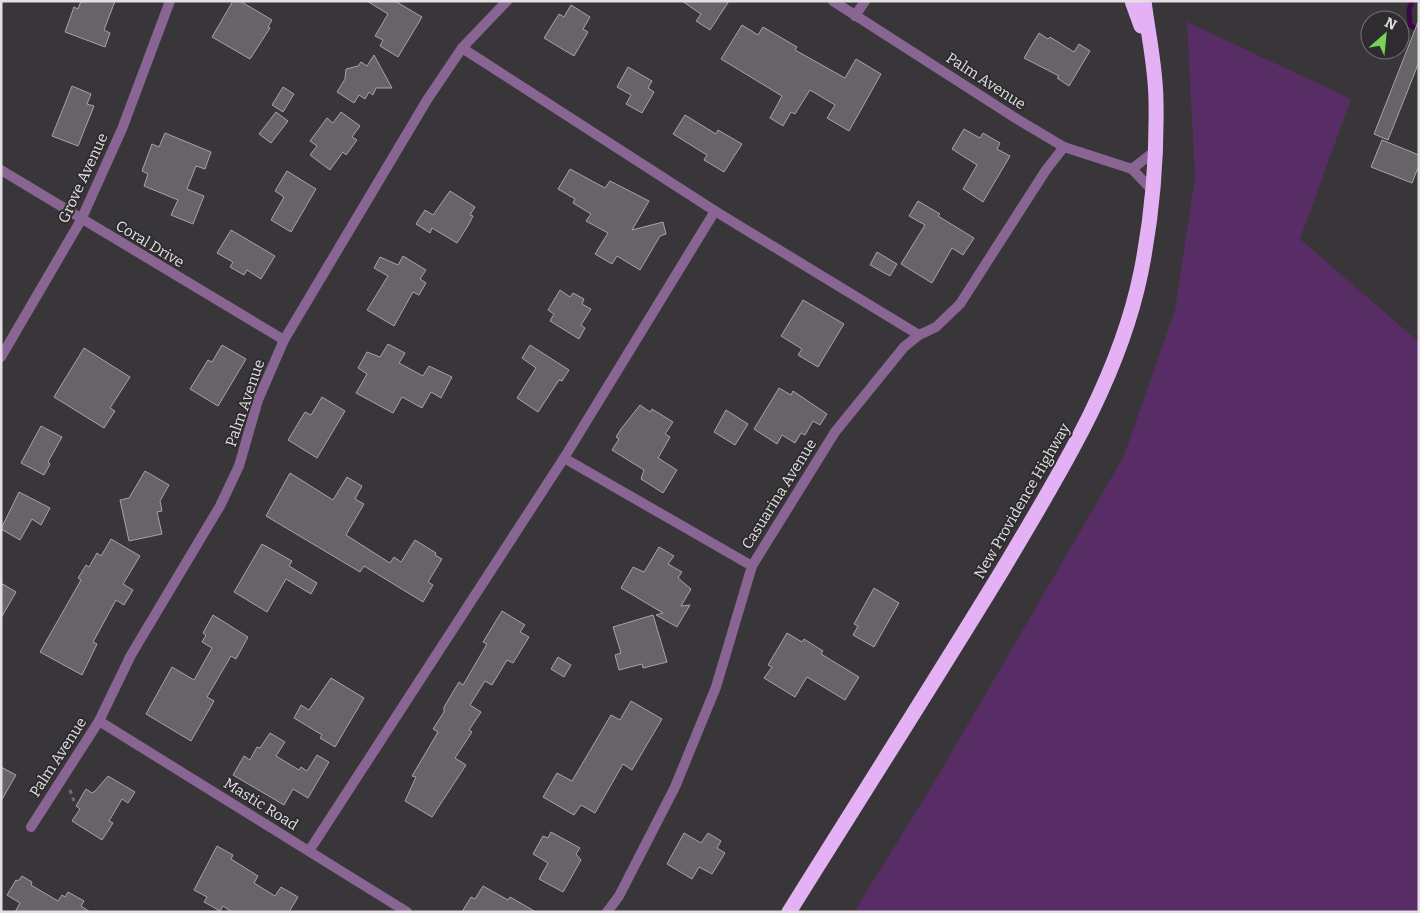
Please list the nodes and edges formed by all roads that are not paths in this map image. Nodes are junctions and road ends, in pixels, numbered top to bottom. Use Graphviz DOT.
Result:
graph roads {
  1 [pos="170,1"];
  2 [pos="507,1"];
  3 [pos="865,1"];
  4 [pos="1132,1"];
  5 [pos="1144,1"];
  6 [pos="835,2"];
  7 [pos="856,16"];
  8 [pos="462,48"];
  9 [pos="1152,61"];
  10 [pos="1064,147"];
  11 [pos="1155,151"];
  12 [pos="1132,169"];
  13 [pos="1,170"];
  14 [pos="1152,190"];
  15 [pos="714,211"];
  16 [pos="81,220"];
  17 [pos="918,335"];
  18 [pos="284,340"];
  19 [pos="1,357"];
  20 [pos="564,458"];
  21 [pos="752,566"];
  22 [pos="99,721"];
  23 [pos="31,827"];
  24 [pos="309,852"];
  25 [pos="407,912"];
  26 [pos="607,912"];
  27 [pos="788,912"];
  1 -- 16 [label="street, Grove Avenue"];
  2 -- 8 [label="street, Palm Avenue"];
  3 -- 7 [label="street"];
  4 -- 9 [label="highway, New Providence Highway"];
  5 -- 9 [label="highway, New Providence Highway"];
  6 -- 7 [label="street, Palm Avenue"];
  7 -- 10 [label="street, Palm Avenue"];
  8 -- 15 [label="street"];
  8 -- 18 [label="street, Palm Avenue"];
  9 -- 11 [label="highway, New Providence Highway"];
  10 -- 12 [label="street, Palm Avenue"];
  10 -- 17 [label="street, Casuarina Avenue"];
  11 -- 12 [label="street"];
  11 -- 14 [label="highway, New Providence Highway"];
  12 -- 14 [label="street, Palm Avenue"];
  13 -- 16 [label="street, Coral Drive"];
  14 -- 27 [label="highway, New Providence Highway"];
  15 -- 17 [label="street"];
  15 -- 20 [label="street"];
  16 -- 18 [label="street, Coral Drive"];
  16 -- 19 [label="street, Grove Avenue"];
  17 -- 21 [label="street, Casuarina Avenue"];
  18 -- 22 [label="street, Palm Avenue"];
  20 -- 21 [label="street"];
  20 -- 24 [label="street"];
  21 -- 26 [label="street, Casuarina Avenue"];
  22 -- 23 [label="street, Palm Avenue"];
  22 -- 24 [label="street, Mastic Road"];
  24 -- 25 [label="street, Mastic Road"];
}
